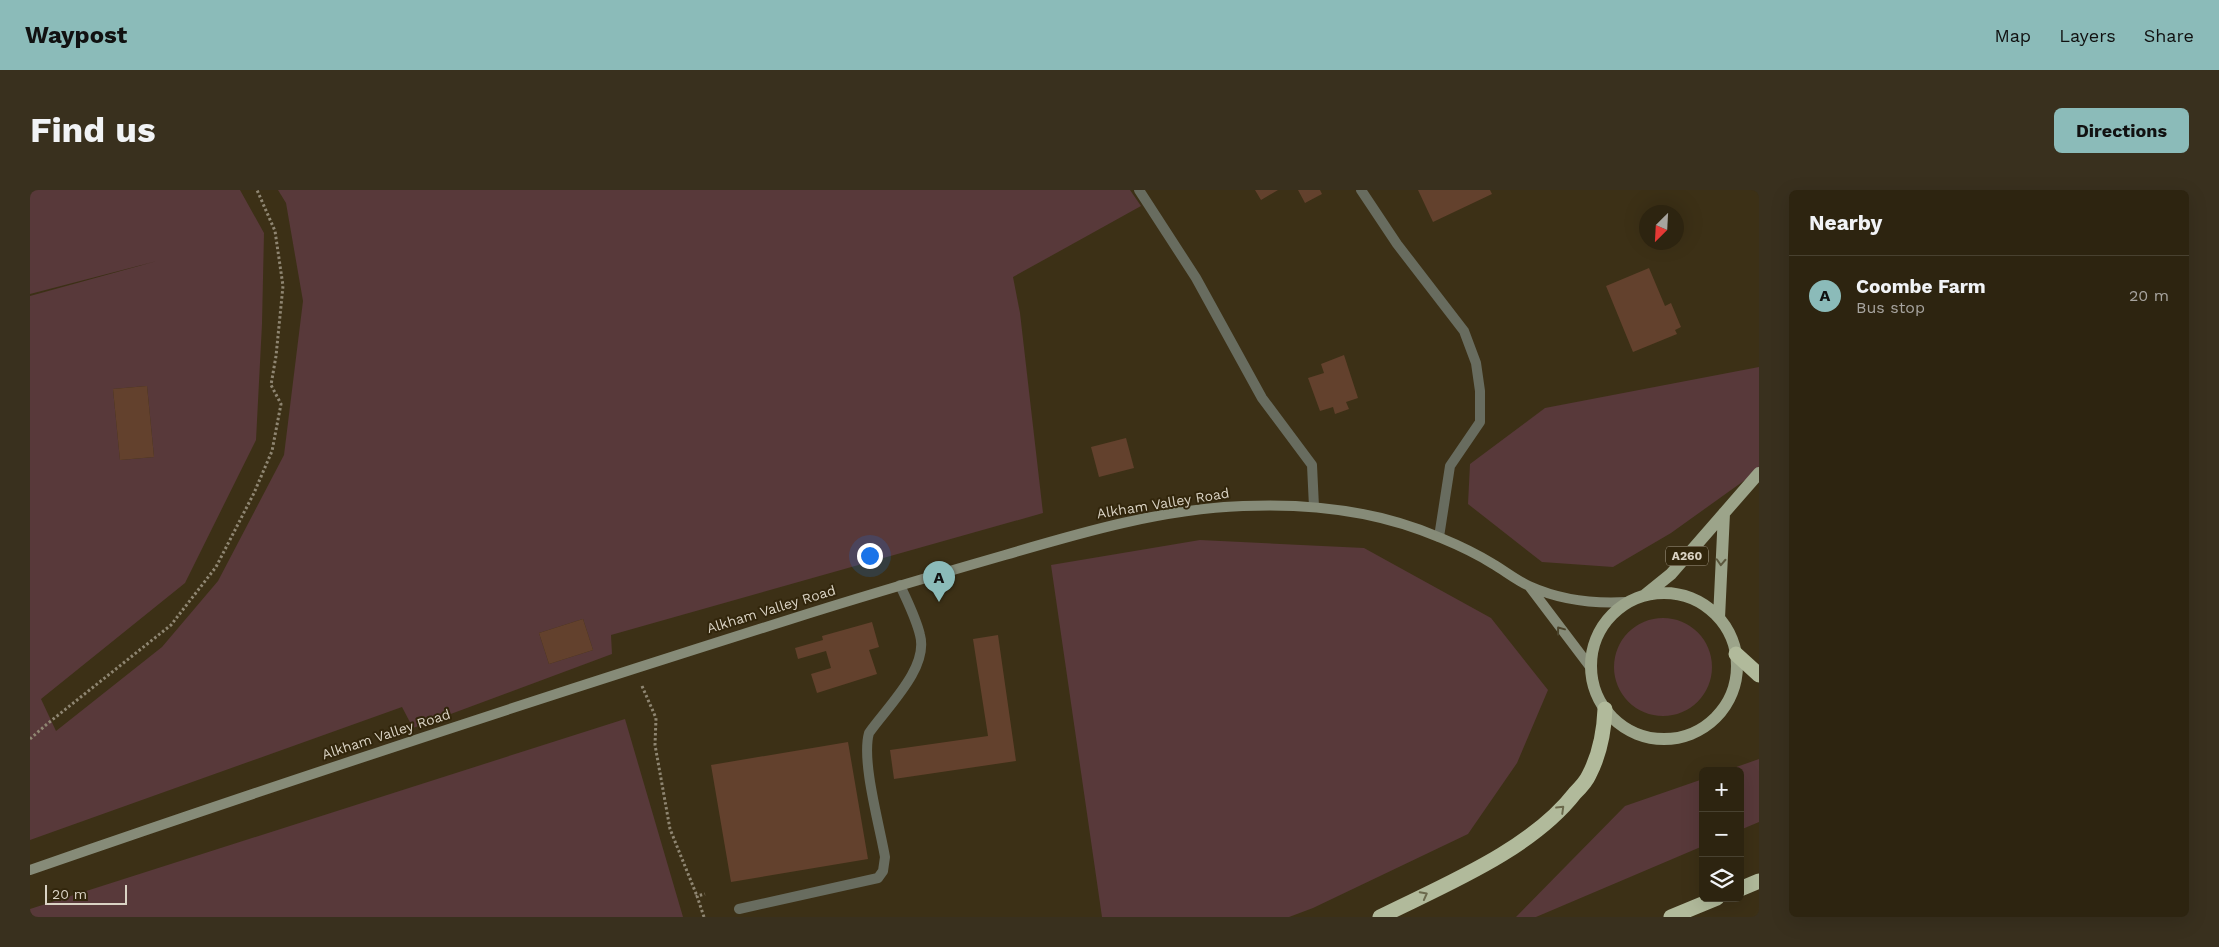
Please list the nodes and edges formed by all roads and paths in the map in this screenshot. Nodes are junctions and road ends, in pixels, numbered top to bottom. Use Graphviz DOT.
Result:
graph roads {
  1 [pos="257,190"];
  2 [pos="1139,190"];
  3 [pos="1361,190"];
  4 [pos="1759,473"];
  5 [pos="1314,507"];
  6 [pos="1724,513"];
  7 [pos="1439,537"];
  8 [pos="900,585"];
  9 [pos="1529,586"];
  10 [pos="1646,595"];
  11 [pos="1627,602"];
  12 [pos="1719,618"];
  13 [pos="1736,654"];
  14 [pos="634,668"];
  15 [pos="1591,668"];
  16 [pos="1759,675"];
  17 [pos="1605,709"];
  18 [pos="30,739"];
  19 [pos="30,870"];
  20 [pos="1759,881"];
  21 [pos="1744,887"];
  22 [pos="705,894"];
  23 [pos="698,896"];
  24 [pos="1707,902"];
  25 [pos="738,910"];
  26 [pos="704,917"];
  27 [pos="1380,917"];
  28 [pos="1671,917"];
  1 -- 18 [label="path"];
  2 -- 5 [label="lane"];
  3 -- 7 [label="lane"];
  4 -- 6 [label="main road, A260"];
  5 -- 7 [label="street, Alkham Valley Road"];
  5 -- 8 [label="street, Alkham Valley Road"];
  6 -- 10 [label="main road, A260"];
  6 -- 12 [label="main road, A260, one-way"];
  7 -- 9 [label="street, Alkham Valley Road"];
  8 -- 14 [label="street, Alkham Valley Road"];
  8 -- 25 [label="lane"];
  9 -- 11 [label="street, Alkham Valley Road"];
  15 -- 9 [label="street, Alkham Valley Road, one-way"];
  10 -- 11 [label="main road"];
  10 -- 12 [label="main road"];
  11 -- 15 [label="main road"];
  12 -- 13 [label="main road"];
  13 -- 16 [label="highway"];
  13 -- 17 [label="main road"];
  14 -- 19 [label="street, Alkham Valley Road"];
  14 -- 23 [label="path"];
  15 -- 17 [label="main road"];
  27 -- 17 [label="highway, one-way"];
  20 -- 21 [label="highway"];
  22 -- 23 [label="path"];
  23 -- 26 [label="path"];
  24 -- 28 [label="highway"];
}
